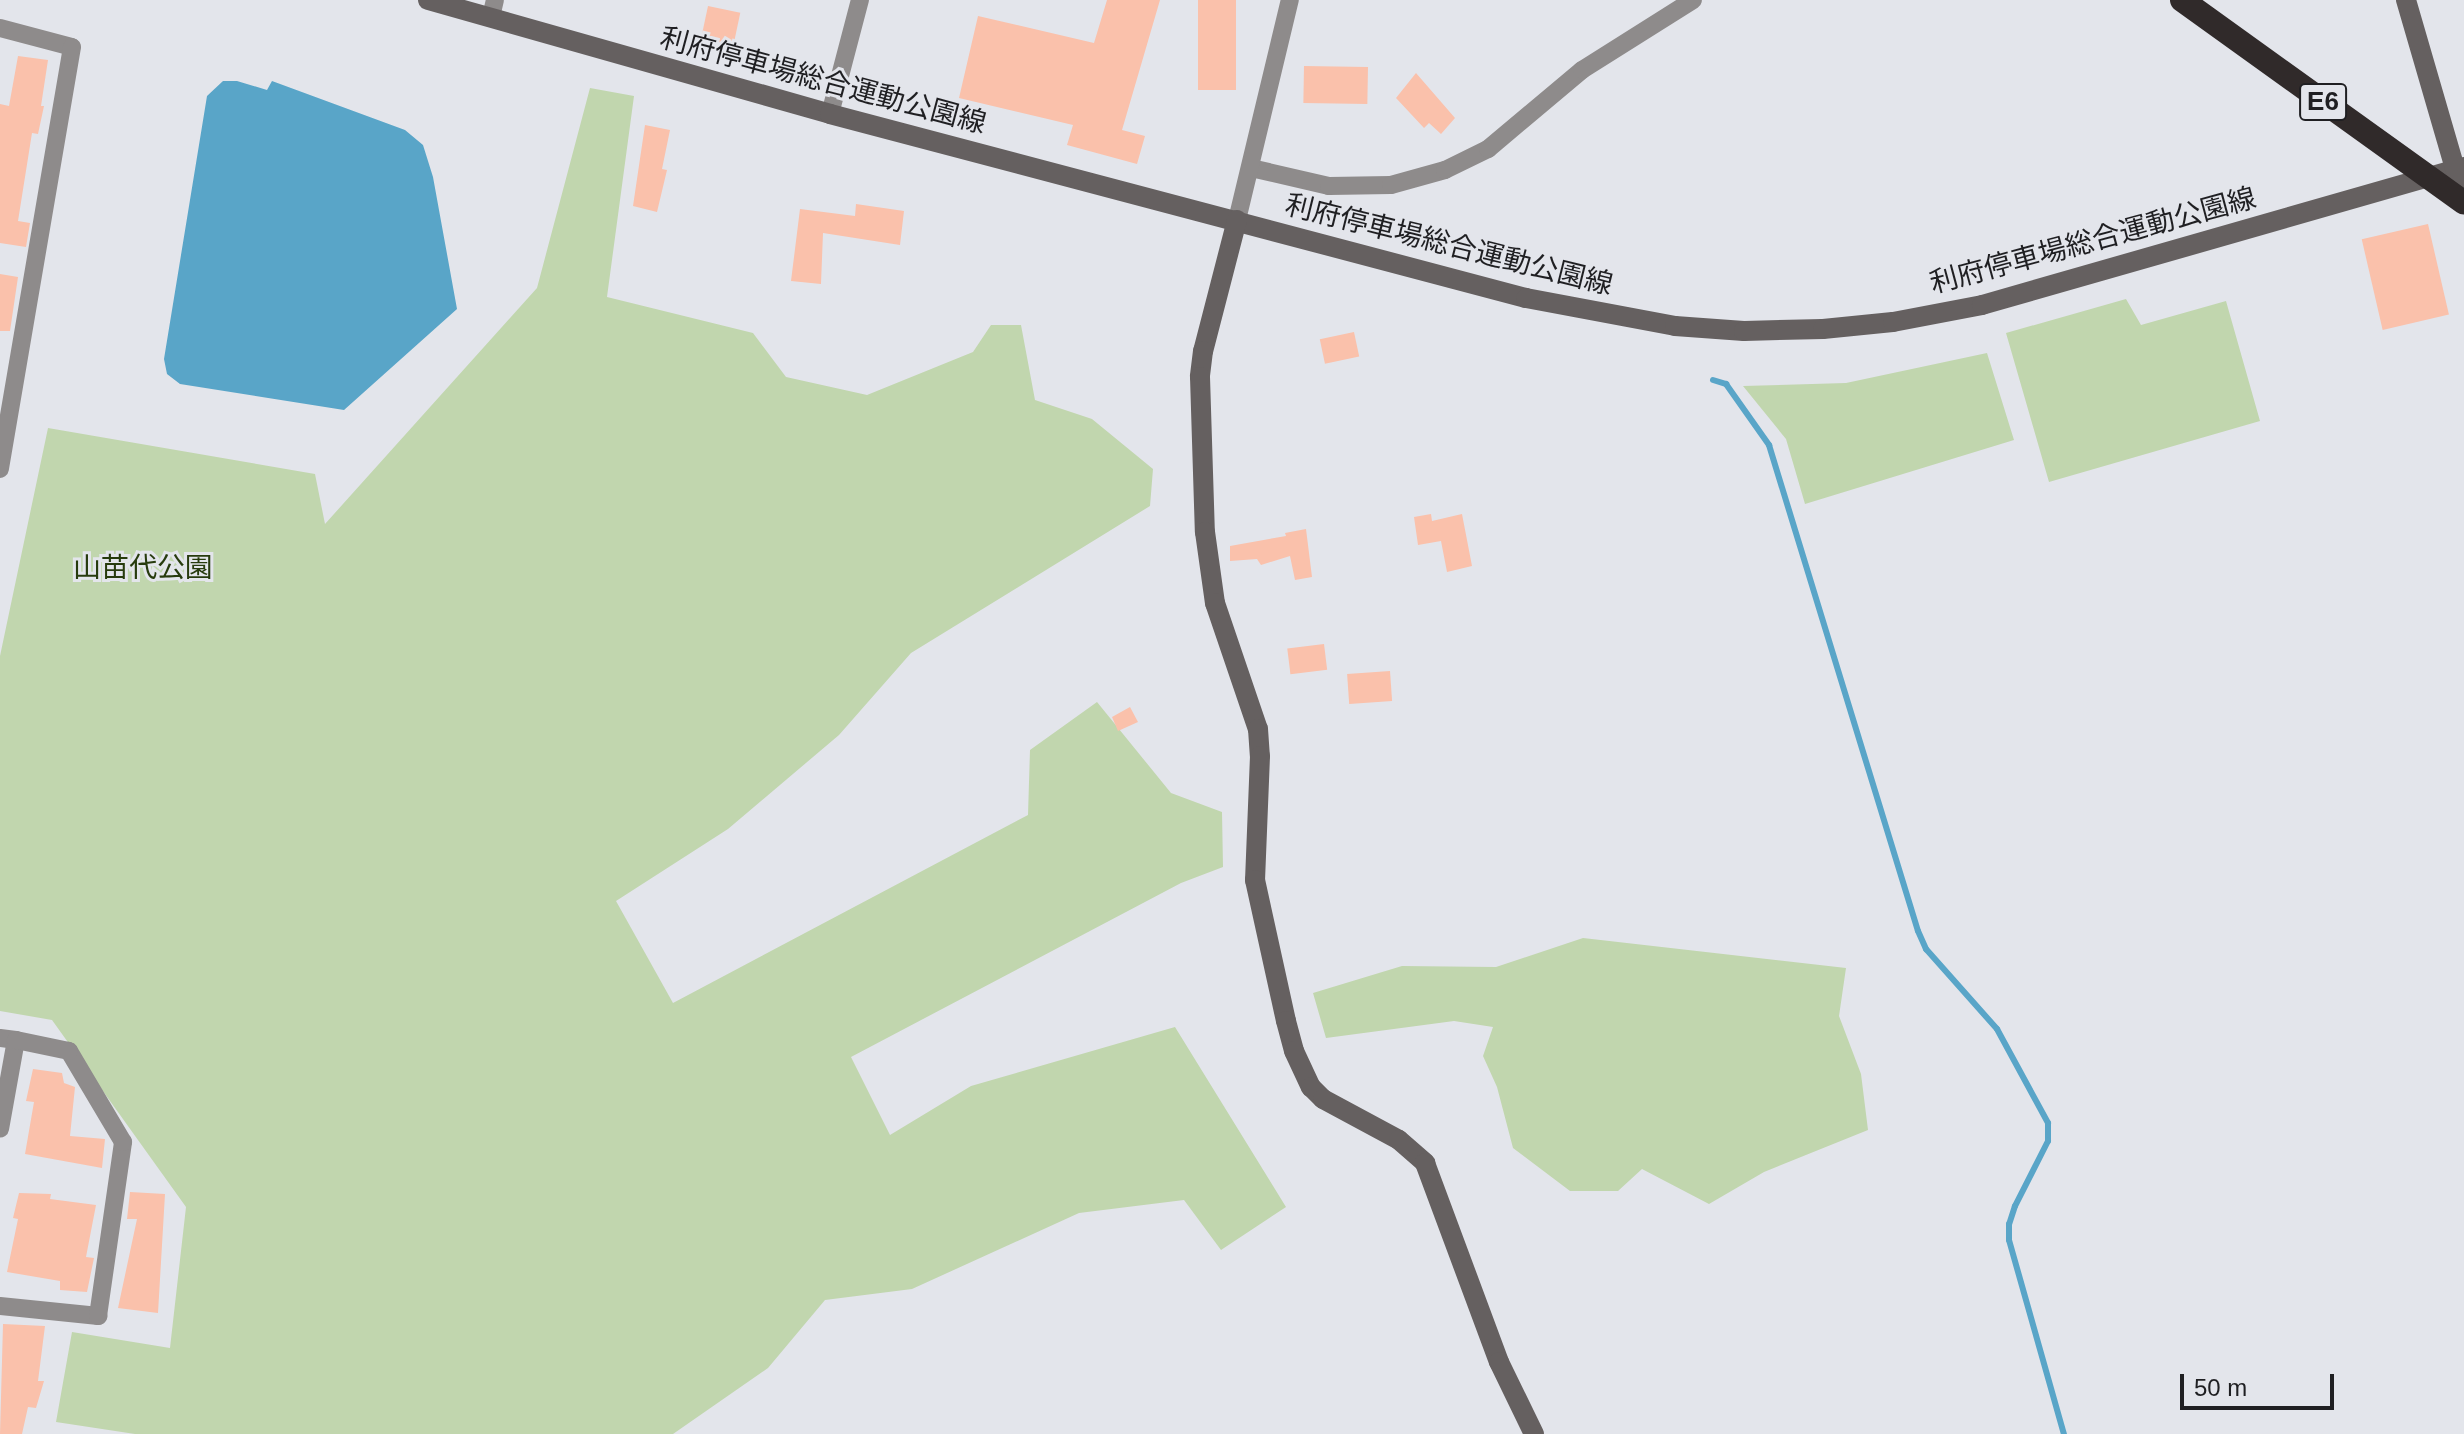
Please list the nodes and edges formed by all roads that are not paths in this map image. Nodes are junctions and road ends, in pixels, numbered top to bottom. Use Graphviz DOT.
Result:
graph roads {
  1 [pos="428,0"];
  2 [pos="860,0"];
  3 [pos="1290,0"];
  4 [pos="1693,0"];
  5 [pos="2182,0"];
  6 [pos="2406,0"];
  7 [pos="493,9"];
  8 [pos="0,28"];
  9 [pos="830,114"];
  10 [pos="1251,168"];
  11 [pos="2460,168"];
  12 [pos="2464,202"];
  13 [pos="1237,220"];
  14 [pos="8,378"];
  15 [pos="0,469"];
  16 [pos="8,1039"];
  17 [pos="0,1129"];
  18 [pos="0,1306"];
  19 [pos="1534,1434"];
  1 -- 7 [label="main road, 利府停車場総合運動公園線"];
  2 -- 9 [label="street"];
  3 -- 10 [label="street"];
  4 -- 10 [label="street"];
  5 -- 12 [label="highway, E6, bridge"];
  6 -- 11 [label="main road"];
  7 -- 9 [label="main road, 利府停車場総合運動公園線"];
  8 -- 14 [label="street"];
  9 -- 13 [label="main road, 利府停車場総合運動公園線"];
  10 -- 13 [label="street"];
  11 -- 12 [label="main road"];
  11 -- 13 [label="main road, 利府停車場総合運動公園線"];
  13 -- 19 [label="main road"];
  14 -- 15 [label="street"];
  16 -- 17 [label="street"];
  16 -- 18 [label="street"];
}
